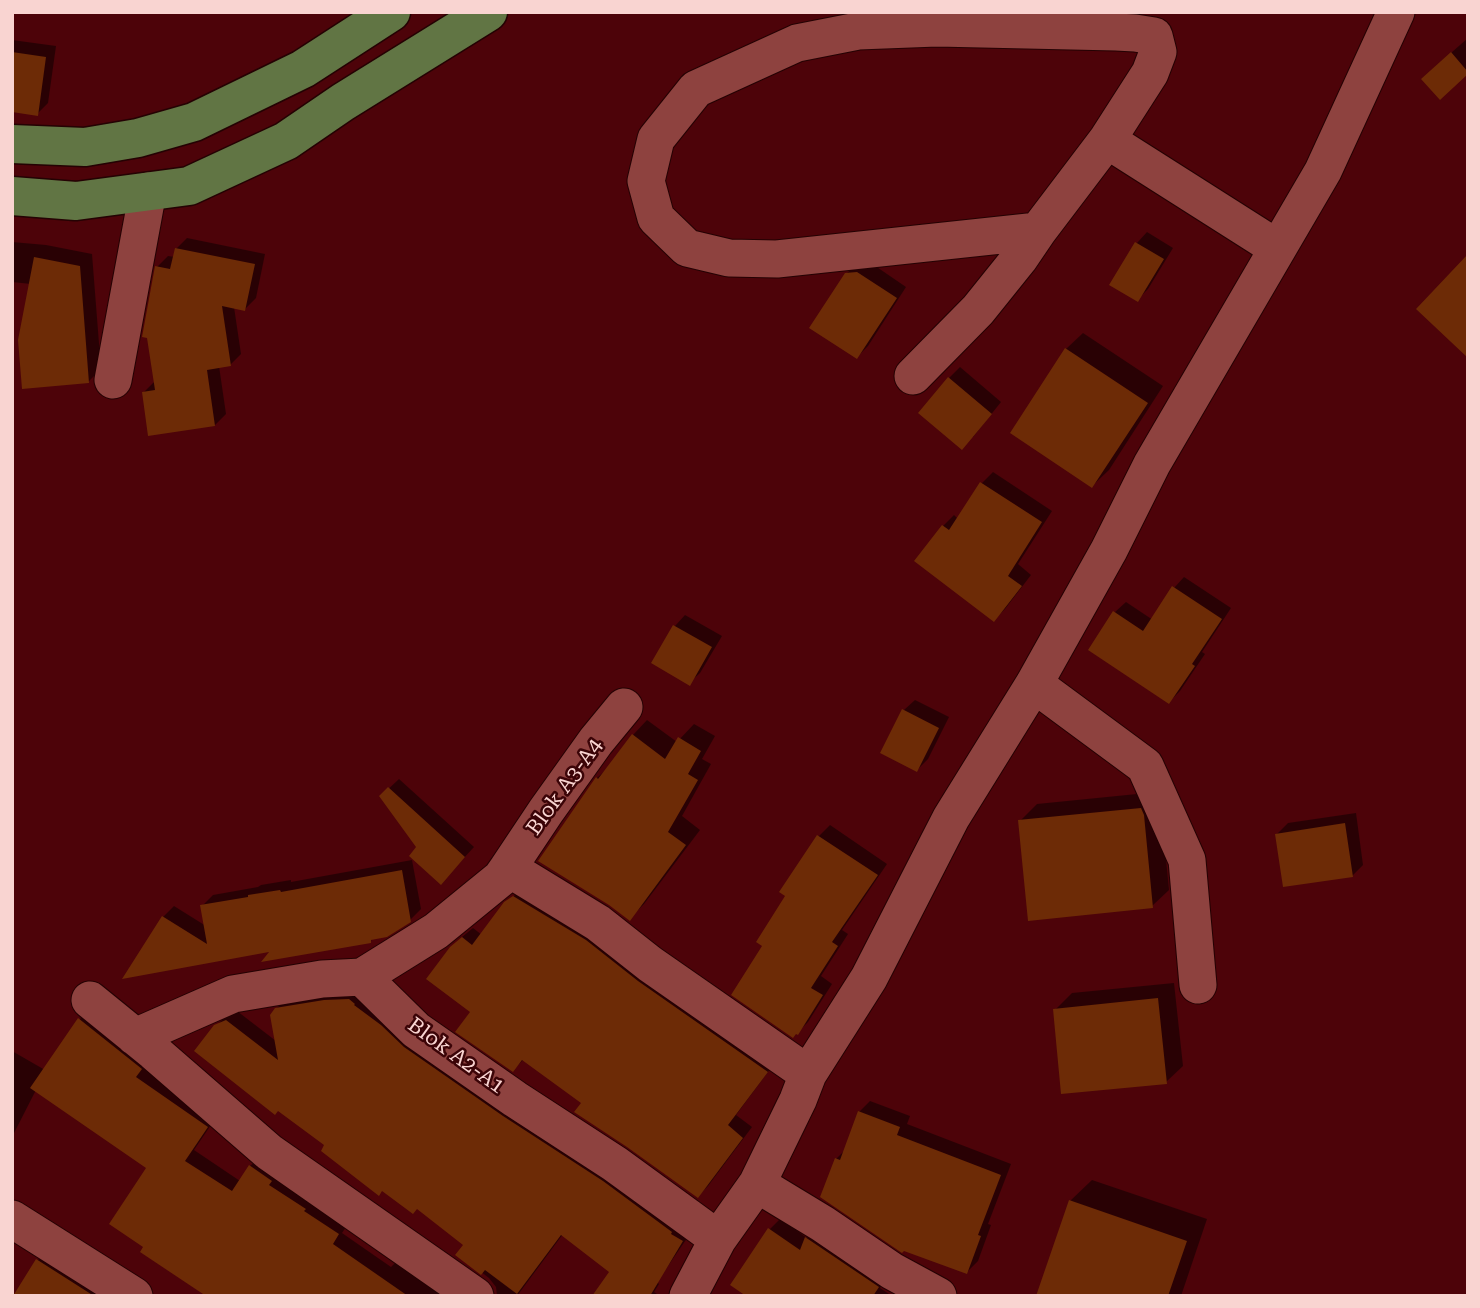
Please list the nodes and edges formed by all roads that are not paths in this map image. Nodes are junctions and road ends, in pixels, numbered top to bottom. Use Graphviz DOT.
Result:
graph roads {
  1 [pos="391,12"];
  2 [pos="488,12"];
  3 [pos="1396,12"];
  4 [pos="1107,140"];
  5 [pos="12,144"];
  6 [pos="149,191"];
  7 [pos="12,196"];
  8 [pos="1038,231"];
  9 [pos="1278,248"];
  10 [pos="913,376"];
  11 [pos="113,380"];
  12 [pos="1034,684"];
  13 [pos="624,707"];
  14 [pos="508,868"];
  15 [pos="362,977"];
  16 [pos="1198,985"];
  17 [pos="90,1000"];
  18 [pos="135,1037"];
  19 [pos="808,1074"];
  20 [pos="757,1184"];
  21 [pos="12,1219"];
  22 [pos="718,1239"];
  23 [pos="134,1296"];
  24 [pos="475,1296"];
  25 [pos="688,1296"];
  26 [pos="938,1296"];
  1 -- 5 [label="main road"];
  2 -- 6 [label="main road"];
  3 -- 9 [label="street"];
  4 -- 8 [label="street"];
  4 -- 8 [label="street"];
  4 -- 9 [label="street"];
  6 -- 7 [label="main road"];
  6 -- 11 [label="street"];
  8 -- 10 [label="street"];
  9 -- 12 [label="street"];
  12 -- 16 [label="street"];
  12 -- 19 [label="street"];
  13 -- 14 [label="street, Blok A3-A4"];
  14 -- 15 [label="street, Blok A3-A4"];
  14 -- 19 [label="street"];
  15 -- 18 [label="street"];
  15 -- 22 [label="street, Blok A2-A1"];
  17 -- 18 [label="street"];
  18 -- 24 [label="street"];
  19 -- 20 [label="street"];
  20 -- 22 [label="street"];
  20 -- 26 [label="street"];
  21 -- 23 [label="street"];
  22 -- 25 [label="street"];
}
